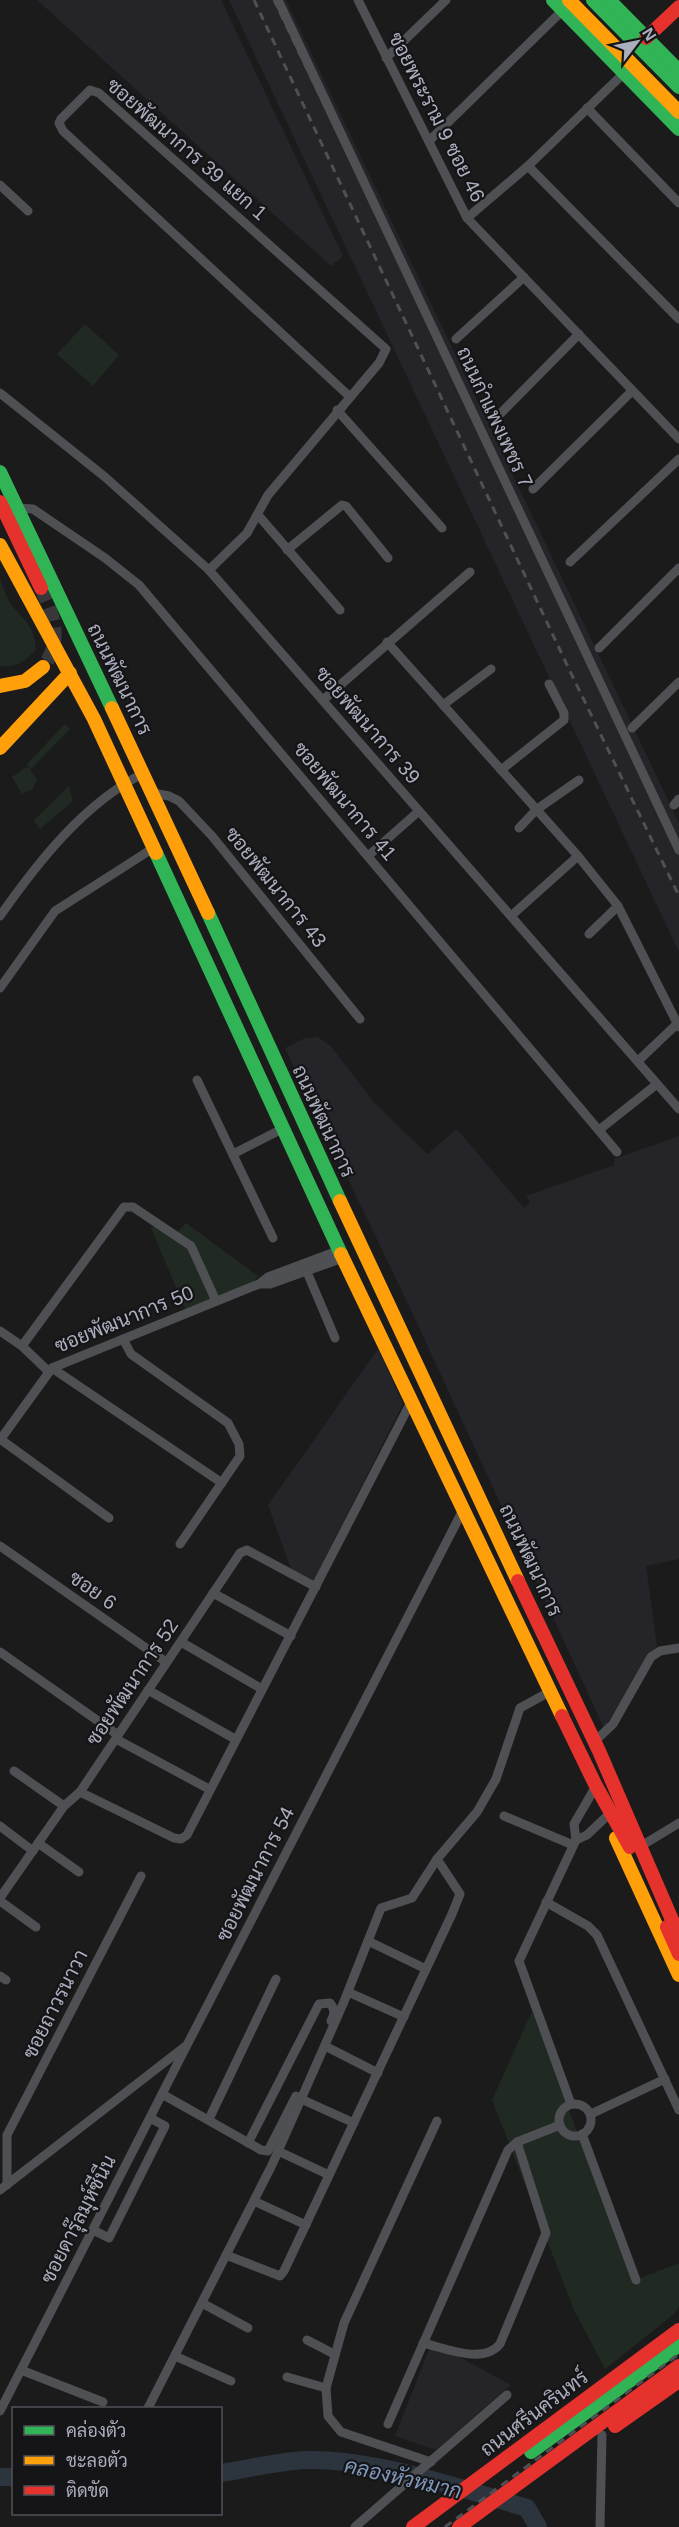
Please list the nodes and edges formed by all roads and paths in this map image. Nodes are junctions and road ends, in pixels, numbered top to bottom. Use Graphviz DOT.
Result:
graph roads {
  1 [pos="278,0"];
  2 [pos="358,0"];
  3 [pos="446,0"];
  4 [pos="593,0"];
  5 [pos="609,0"];
  6 [pos="562,3"];
  7 [pos="679,7"];
  8 [pos="646,38"];
  9 [pos="386,58"];
  10 [pos="679,71"];
  11 [pos="624,73"];
  12 [pos="679,87"];
  13 [pos="587,108"];
  14 [pos="679,112"];
  15 [pos="679,129"];
  16 [pos="429,141"];
  17 [pos="528,166"];
  18 [pos="0,185"];
  19 [pos="679,203"];
  20 [pos="28,212"];
  21 [pos="467,218"];
  22 [pos="525,277"];
  23 [pos="679,319"];
  24 [pos="579,334"];
  25 [pos="456,339"];
  26 [pos="632,391"];
  27 [pos="0,393"];
  28 [pos="349,396"];
  29 [pos="337,410"];
  30 [pos="501,413"];
  31 [pos="679,439"];
  32 [pos="679,459"];
  33 [pos="0,472"];
  34 [pos="533,489"];
  35 [pos="0,502"];
  36 [pos="17,508"];
  37 [pos="258,515"];
  38 [pos="442,528"];
  39 [pos="0,545"];
  40 [pos="287,549"];
  41 [pos="388,558"];
  42 [pos="570,562"];
  43 [pos="679,568"];
  44 [pos="209,570"];
  45 [pos="470,572"];
  46 [pos="41,588"];
  47 [pos="340,610"];
  48 [pos="387,642"];
  49 [pos="599,648"];
  50 [pos="43,667"];
  51 [pos="490,669"];
  52 [pos="70,673"];
  53 [pos="679,682"];
  54 [pos="549,684"];
  55 [pos="0,686"];
  56 [pos="323,700"];
  57 [pos="443,705"];
  58 [pos="632,728"];
  59 [pos="0,748"];
  60 [pos="501,770"];
  61 [pos="144,773"];
  62 [pos="579,780"];
  63 [pos="125,783"];
  64 [pos="153,793"];
  65 [pos="536,810"];
  66 [pos="419,811"];
  67 [pos="519,828"];
  68 [pos="155,847"];
  69 [pos="679,850"];
  70 [pos="368,856"];
  71 [pos="578,856"];
  72 [pos="618,906"];
  73 [pos="0,916"];
  74 [pos="511,916"];
  75 [pos="590,934"];
  76 [pos="0,988"];
  77 [pos="360,1019"];
  78 [pos="678,1025"];
  79 [pos="638,1061"];
  80 [pos="197,1080"];
  81 [pos="657,1084"];
  82 [pos="679,1109"];
  83 [pos="284,1128"];
  84 [pos="599,1130"];
  85 [pos="617,1152"];
  86 [pos="235,1154"];
  87 [pos="273,1238"];
  88 [pos="341,1254"];
  89 [pos="307,1272"];
  90 [pos="259,1284"];
  91 [pos="216,1301"];
  92 [pos="0,1331"];
  93 [pos="335,1338"];
  94 [pos="123,1339"];
  95 [pos="22,1346"];
  96 [pos="50,1370"];
  97 [pos="411,1402"];
  98 [pos="0,1440"];
  99 [pos="222,1484"];
  100 [pos="463,1510"];
  101 [pos="109,1518"];
  102 [pos="180,1544"];
  103 [pos="0,1546"];
  104 [pos="316,1587"];
  105 [pos="213,1593"];
  106 [pos="291,1636"];
  107 [pos="181,1642"];
  108 [pos="679,1648"];
  109 [pos="0,1652"];
  110 [pos="166,1662"];
  111 [pos="262,1689"];
  112 [pos="148,1690"];
  113 [pos="551,1691"];
  114 [pos="117,1737"];
  115 [pos="236,1739"];
  116 [pos="595,1741"];
  117 [pos="14,1771"];
  118 [pos="615,1785"];
  119 [pos="596,1786"];
  120 [pos="209,1789"];
  121 [pos="80,1792"];
  122 [pos="64,1806"];
  123 [pos="504,1816"];
  124 [pos="607,1816"];
  125 [pos="679,1824"];
  126 [pos="0,1826"];
  127 [pos="574,1843"];
  128 [pos="646,1843"];
  129 [pos="36,1847"];
  130 [pos="437,1859"];
  131 [pos="79,1872"];
  132 [pos="141,1876"];
  133 [pos="0,1899"];
  134 [pos="546,1902"];
  135 [pos="679,1915"];
  136 [pos="36,1927"];
  137 [pos="679,1936"];
  138 [pos="368,1941"];
  139 [pos="679,1954"];
  140 [pos="426,1969"];
  141 [pos="679,1974"];
  142 [pos="276,1979"];
  143 [pos="348,1992"];
  144 [pos="404,2017"];
  145 [pos="187,2045"];
  146 [pos="325,2046"];
  147 [pos="378,2073"];
  148 [pos="665,2079"];
  149 [pos="162,2094"];
  150 [pos="301,2099"];
  151 [pos="571,2104"];
  152 [pos="679,2110"];
  153 [pos="591,2114"];
  154 [pos="150,2118"];
  155 [pos="209,2119"];
  156 [pos="437,2121"];
  157 [pos="354,2123"];
  158 [pos="560,2125"];
  159 [pos="582,2134"];
  160 [pos="518,2142"];
  161 [pos="249,2143"];
  162 [pos="278,2151"];
  163 [pos="329,2175"];
  164 [pos="3,2187"];
  165 [pos="254,2202"];
  166 [pos="306,2225"];
  167 [pos="93,2230"];
  168 [pos="226,2255"];
  169 [pos="636,2280"];
  170 [pos="202,2303"];
  171 [pos="248,2328"];
  172 [pos="679,2330"];
  173 [pos="307,2340"];
  174 [pos="423,2343"];
  175 [pos="679,2344"];
  176 [pos="334,2354"];
  177 [pos="175,2356"];
  178 [pos="679,2366"];
  179 [pos="21,2370"];
  180 [pos="287,2378"];
  181 [pos="231,2381"];
  182 [pos="679,2381"];
  183 [pos="326,2388"];
  184 [pos="507,2396"];
  185 [pos="103,2402"];
  186 [pos="149,2407"];
  187 [pos="0,2411"];
  188 [pos="388,2424"];
  189 [pos="602,2435"];
  190 [pos="431,2462"];
  191 [pos="502,2467"];
  192 [pos="534,2478"];
  193 [pos="453,2503"];
  194 [pos="484,2514"];
  195 [pos="355,2527"];
  196 [pos="413,2527"];
  197 [pos="427,2527"];
  198 [pos="459,2527"];
  199 [pos="474,2527"];
  200 [pos="600,2527"];
  1 -- 69 [label="street, ถนนกำแพงเพชร 7"];
  2 -- 9 [label="street, ซอยพระราม 9 ซอย 46"];
  3 -- 9 [label="street"];
  4 -- 12 [label="main road"];
  5 -- 8 [label="main road"];
  6 -- 11 [label="main road"];
  6 -- 14 [label="main road"];
  6 -- 16 [label="street"];
  7 -- 8 [label="main road"];
  8 -- 10 [label="main road"];
  9 -- 16 [label="street, ซอยพระราม 9 ซอย 46"];
  11 -- 13 [label="street"];
  11 -- 15 [label="main road"];
  13 -- 17 [label="street"];
  13 -- 19 [label="street"];
  16 -- 21 [label="street, ซอยพระราม 9 ซอย 46"];
  17 -- 21 [label="street"];
  17 -- 23 [label="street"];
  18 -- 20 [label="street"];
  21 -- 22 [label="street, ซอยพระราม 9 ซอย 46"];
  22 -- 24 [label="street, ซอยพระราม 9 ซอย 46"];
  22 -- 25 [label="street"];
  24 -- 26 [label="street, ซอยพระราม 9 ซอย 46"];
  24 -- 30 [label="street"];
  26 -- 31 [label="street, ซอยพระราม 9 ซอย 46"];
  26 -- 34 [label="street"];
  27 -- 44 [label="street, ซอยพัฒนาการ 39"];
  28 -- 28 [label="street, ซอยพัฒนาการ 39 แยก 1"];
  28 -- 29 [label="street, ซอยพัฒนาการ 39 แยก 1"];
  29 -- 37 [label="street, ซอยพัฒนาการ 39 แยก 1"];
  29 -- 38 [label="street"];
  32 -- 42 [label="street"];
  33 -- 36 [label="main road, ถนนพัฒนาการ"];
  35 -- 46 [label="main road"];
  36 -- 61 [label="main road, ถนนพัฒนาการ"];
  36 -- 70 [label="street, ซอยพัฒนาการ 41"];
  37 -- 40 [label="street"];
  37 -- 44 [label="street, ซอยพัฒนาการ 39 แยก 1"];
  39 -- 52 [label="main road, ถนนพัฒนาการ"];
  40 -- 41 [label="street"];
  40 -- 47 [label="street"];
  43 -- 49 [label="street"];
  44 -- 56 [label="street, ซอยพัฒนาการ 39"];
  45 -- 48 [label="street"];
  48 -- 56 [label="street"];
  48 -- 57 [label="street"];
  50 -- 55 [label="main road"];
  51 -- 57 [label="street"];
  52 -- 59 [label="main road"];
  52 -- 63 [label="main road, ถนนพัฒนาการ"];
  53 -- 58 [label="street"];
  54 -- 60 [label="street"];
  56 -- 66 [label="street, ซอยพัฒนาการ 39"];
  57 -- 60 [label="street"];
  60 -- 65 [label="street"];
  61 -- 63 [label="street"];
  61 -- 64 [label="main road, ถนนพัฒนาการ"];
  62 -- 65 [label="street"];
  63 -- 68 [label="main road, ถนนพัฒนาการ"];
  63 -- 73 [label="street"];
  64 -- 77 [label="street, ซอยพัฒนาการ 43"];
  64 -- 116 [label="main road, ถนนพัฒนาการ"];
  65 -- 67 [label="street"];
  65 -- 71 [label="street"];
  66 -- 70 [label="street"];
  66 -- 74 [label="street, ซอยพัฒนาการ 39"];
  68 -- 76 [label="street"];
  68 -- 83 [label="main road, ถนนพัฒนาการ"];
  70 -- 84 [label="street, ซอยพัฒนาการ 41"];
  71 -- 72 [label="street"];
  71 -- 74 [label="street"];
  72 -- 75 [label="street"];
  72 -- 78 [label="street"];
  74 -- 79 [label="street, ซอยพัฒนาการ 39"];
  78 -- 79 [label="street"];
  79 -- 81 [label="street, ซอยพัฒนาการ 39"];
  80 -- 86 [label="street"];
  81 -- 82 [label="street, ซอยพัฒนาการ 39"];
  81 -- 84 [label="street"];
  83 -- 86 [label="street"];
  83 -- 88 [label="main road, ถนนพัฒนาการ"];
  84 -- 85 [label="street, ซอยพัฒนาการ 41"];
  86 -- 87 [label="street"];
  88 -- 89 [label="street, ซอยพัฒนาการ 50"];
  88 -- 90 [label="street, ซอยพัฒนาการ 50"];
  88 -- 97 [label="main road, ถนนพัฒนาการ"];
  89 -- 90 [label="street, ซอยพัฒนาการ 50"];
  89 -- 93 [label="street"];
  90 -- 91 [label="street, ซอยพัฒนาการ 50"];
  91 -- 94 [label="street, ซอยพัฒนาการ 50"];
  91 -- 95 [label="street"];
  92 -- 95 [label="street"];
  94 -- 96 [label="street, ซอยพัฒนาการ 50"];
  94 -- 99 [label="street"];
  95 -- 96 [label="street"];
  96 -- 98 [label="street, ซอยพัฒนาการ 50"];
  96 -- 99 [label="street"];
  97 -- 100 [label="main road, ถนนพัฒนาการ"];
  97 -- 104 [label="street"];
  98 -- 101 [label="street"];
  99 -- 102 [label="street"];
  100 -- 113 [label="main road, ถนนพัฒนาการ"];
  100 -- 145 [label="street, ซอยพัฒนาการ 54"];
  103 -- 110 [label="street, ซอย 6"];
  104 -- 105 [label="street, ซอยพัฒนาการ 52"];
  104 -- 106 [label="street"];
  105 -- 106 [label="street"];
  105 -- 107 [label="street, ซอยพัฒนาการ 52"];
  106 -- 111 [label="street"];
  107 -- 110 [label="street, ซอยพัฒนาการ 52"];
  107 -- 111 [label="street"];
  108 -- 116 [label="street"];
  109 -- 114 [label="street"];
  110 -- 112 [label="street, ซอยพัฒนาการ 52"];
  111 -- 115 [label="street"];
  112 -- 114 [label="street, ซอยพัฒนาการ 52"];
  112 -- 115 [label="street"];
  113 -- 119 [label="main road, ถนนพัฒนาการ"];
  113 -- 130 [label="street"];
  114 -- 120 [label="street"];
  114 -- 121 [label="street, ซอยพัฒนาการ 52"];
  115 -- 120 [label="street"];
  116 -- 118 [label="main road, ถนนพัฒนาการ"];
  117 -- 122 [label="street"];
  118 -- 128 [label="main road, ถนนพัฒนาการ"];
  118 -- 137 [label="main road, ถนนพัฒนาการ"];
  119 -- 124 [label="main road, ถนนพัฒนาการ"];
  119 -- 127 [label="street"];
  119 -- 139 [label="main road, ถนนพัฒนาการ"];
  120 -- 121 [label="street"];
  121 -- 122 [label="street, ซอยพัฒนาการ 52"];
  122 -- 129 [label="street, ซอยพัฒนาการ 52"];
  123 -- 127 [label="street"];
  124 -- 127 [label="street"];
  124 -- 141 [label="main road, ถนนพัฒนาการ"];
  125 -- 128 [label="street"];
  126 -- 129 [label="street"];
  127 -- 134 [label="street"];
  128 -- 135 [label="main road, ถนนพัฒนาการ"];
  129 -- 131 [label="street"];
  129 -- 133 [label="street, ซอยพัฒนาการ 52"];
  130 -- 138 [label="street"];
  130 -- 140 [label="street"];
  132 -- 164 [label="street, ซอยถาวรนาวา"];
  133 -- 136 [label="street"];
  134 -- 148 [label="street"];
  134 -- 151 [label="street"];
  138 -- 140 [label="street"];
  138 -- 143 [label="street"];
  140 -- 144 [label="street"];
  142 -- 155 [label="street"];
  143 -- 144 [label="street"];
  143 -- 146 [label="street"];
  144 -- 147 [label="street"];
  145 -- 149 [label="street, ซอยดารุ๊ลมุห์ซีนีน"];
  145 -- 164 [label="street, ซอยพัฒนาการ 54"];
  146 -- 147 [label="street"];
  146 -- 150 [label="street"];
  147 -- 157 [label="street"];
  148 -- 152 [label="street"];
  148 -- 153 [label="street"];
  149 -- 154 [label="street, ซอยดารุ๊ลมุห์ซีนีน"];
  149 -- 155 [label="street"];
  150 -- 157 [label="street"];
  150 -- 162 [label="street"];
  151 -- 153 [label="street"];
  151 -- 158 [label="street"];
  153 -- 159 [label="street"];
  154 -- 167 [label="street, ซอยดารุ๊ลมุห์ซีนีน"];
  154 -- 167 [label="street"];
  155 -- 161 [label="street"];
  156 -- 176 [label="street"];
  157 -- 163 [label="street"];
  158 -- 159 [label="street"];
  158 -- 160 [label="street"];
  159 -- 169 [label="street"];
  160 -- 174 [label="street"];
  160 -- 174 [label="street"];
  161 -- 161 [label="street"];
  162 -- 163 [label="street"];
  162 -- 165 [label="street"];
  163 -- 166 [label="street"];
  165 -- 166 [label="street"];
  165 -- 168 [label="street"];
  166 -- 168 [label="street"];
  167 -- 179 [label="street, ซอยดารุ๊ลมุห์ซีนีน"];
  168 -- 170 [label="street"];
  170 -- 171 [label="street"];
  170 -- 177 [label="street"];
  172 -- 191 [label="main road, ถนนศรีนครินทร์"];
  173 -- 176 [label="street"];
  174 -- 188 [label="street"];
  175 -- 191 [label="main road"];
  176 -- 183 [label="street"];
  177 -- 181 [label="street"];
  177 -- 186 [label="street"];
  178 -- 192 [label="main road"];
  179 -- 185 [label="street"];
  179 -- 187 [label="street, ซอยดารุ๊ลมุห์ซีนีน"];
  180 -- 183 [label="street"];
  182 -- 189 [label="main road"];
  183 -- 190 [label="street"];
  184 -- 190 [label="street"];
  189 -- 192 [label="main road"];
  189 -- 200 [label="street"];
  190 -- 195 [label="street"];
  191 -- 193 [label="main road, ถนนศรีนครินทร์"];
  192 -- 194 [label="main road"];
  193 -- 196 [label="main road, ถนนศรีนครินทร์"];
  193 -- 197 [label="main road"];
  194 -- 198 [label="main road"];
  194 -- 199 [label="main road"];
}
